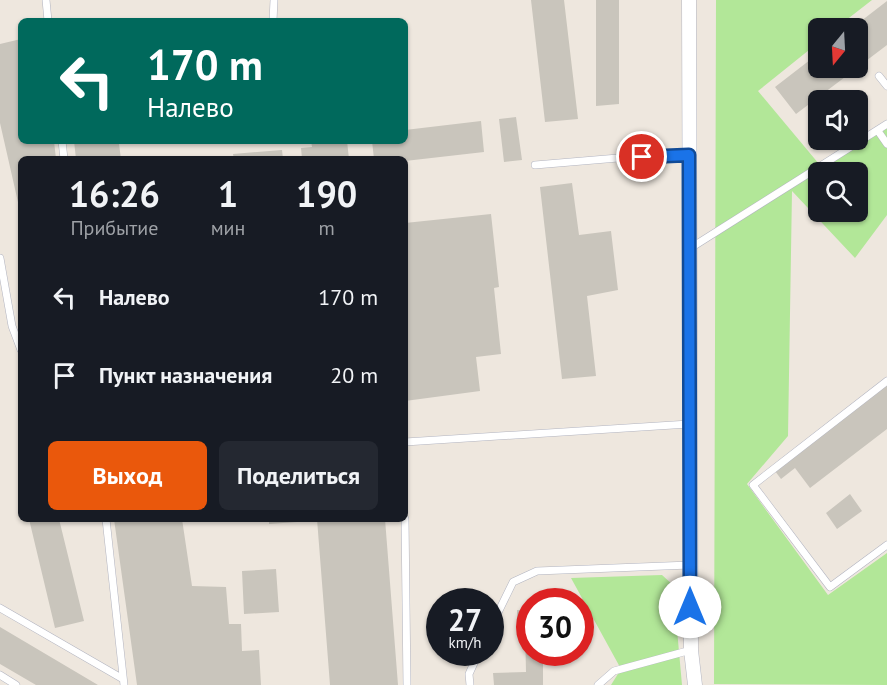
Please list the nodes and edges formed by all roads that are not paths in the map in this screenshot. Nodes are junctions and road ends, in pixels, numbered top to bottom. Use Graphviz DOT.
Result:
graph roads {
  1 [pos="46,0"];
  2 [pos="274,0"];
  3 [pos="689,0"];
  4 [pos="48,18"];
  5 [pos="273,18"];
  6 [pos="879,76"];
  7 [pos="887,86"];
  8 [pos="887,124"];
  9 [pos="878,131"];
  10 [pos="887,144"];
  11 [pos="689,155"];
  12 [pos="535,165"];
  13 [pos="689,249"];
  14 [pos="0,258"];
  15 [pos="18,342"];
  16 [pos="887,381"];
  17 [pos="689,424"];
  18 [pos="408,442"];
  19 [pos="106,522"];
  20 [pos="405,522"];
  21 [pos="887,545"];
  22 [pos="690,565"];
  23 [pos="504,600"];
  24 [pos="0,608"];
  25 [pos="691,650"];
  26 [pos="473,666"];
  27 [pos="0,675"];
  28 [pos="124,682"];
  29 [pos="16,685"];
  30 [pos="407,685"];
  31 [pos="470,685"];
  32 [pos="598,685"];
  33 [pos="695,685"];
  1 -- 4 [label="lane"];
  2 -- 5 [label="lane"];
  3 -- 11 [label="street"];
  6 -- 7 [label="lane"];
  8 -- 9 [label="lane"];
  9 -- 10 [label="lane"];
  9 -- 13 [label="lane"];
  11 -- 12 [label="lane"];
  11 -- 13 [label="street"];
  13 -- 17 [label="street"];
  14 -- 15 [label="lane"];
  16 -- 21 [label="lane"];
  17 -- 18 [label="lane"];
  17 -- 22 [label="street"];
  19 -- 28 [label="lane"];
  20 -- 30 [label="lane"];
  22 -- 23 [label="lane"];
  22 -- 25 [label="street"];
  24 -- 28 [label="lane"];
  25 -- 32 [label="lane"];
  25 -- 33 [label="street"];
  26 -- 31 [label="lane"];
  27 -- 29 [label="lane"];
}
